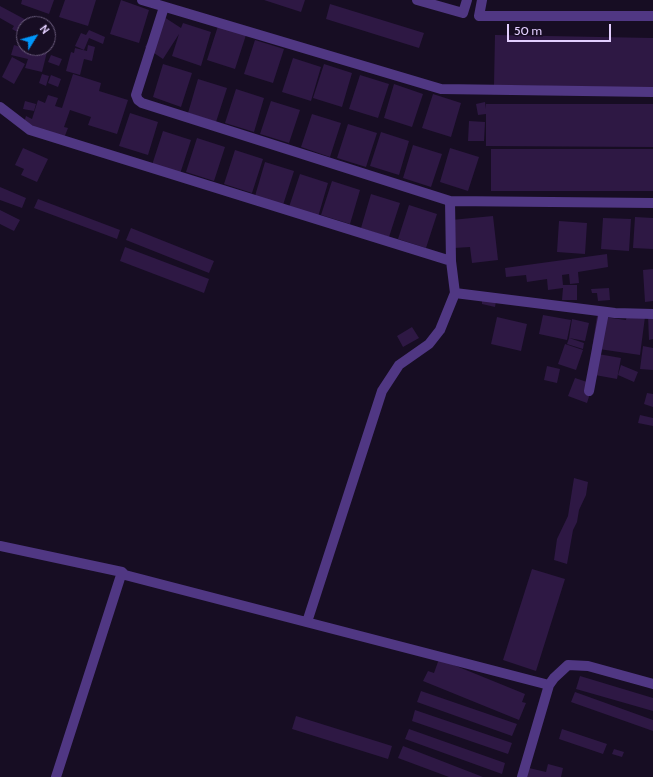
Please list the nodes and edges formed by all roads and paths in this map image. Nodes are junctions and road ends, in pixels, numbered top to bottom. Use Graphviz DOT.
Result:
graph roads {
  1 [pos="142,0"];
  2 [pos="417,0"];
  3 [pos="467,0"];
  4 [pos="482,0"];
  5 [pos="164,7"];
  6 [pos="653,16"];
  7 [pos="653,92"];
  8 [pos="0,107"];
  9 [pos="450,201"];
  10 [pos="653,203"];
  11 [pos="451,261"];
  12 [pos="455,293"];
  13 [pos="604,312"];
  14 [pos="653,314"];
  15 [pos="589,391"];
  16 [pos="0,546"];
  17 [pos="122,572"];
  18 [pos="307,622"];
  19 [pos="653,684"];
  20 [pos="550,685"];
  21 [pos="56,777"];
  22 [pos="522,777"];
  1 -- 5 [label="street"];
  2 -- 3 [label="street"];
  4 -- 6 [label="street"];
  5 -- 7 [label="street"];
  5 -- 9 [label="street"];
  8 -- 11 [label="street"];
  9 -- 10 [label="street"];
  9 -- 11 [label="street"];
  11 -- 12 [label="street"];
  12 -- 13 [label="street"];
  12 -- 18 [label="street"];
  13 -- 14 [label="street"];
  13 -- 15 [label="street"];
  16 -- 17 [label="street"];
  17 -- 18 [label="street"];
  17 -- 21 [label="street"];
  18 -- 20 [label="street"];
  19 -- 20 [label="street"];
  20 -- 22 [label="street"];
}
